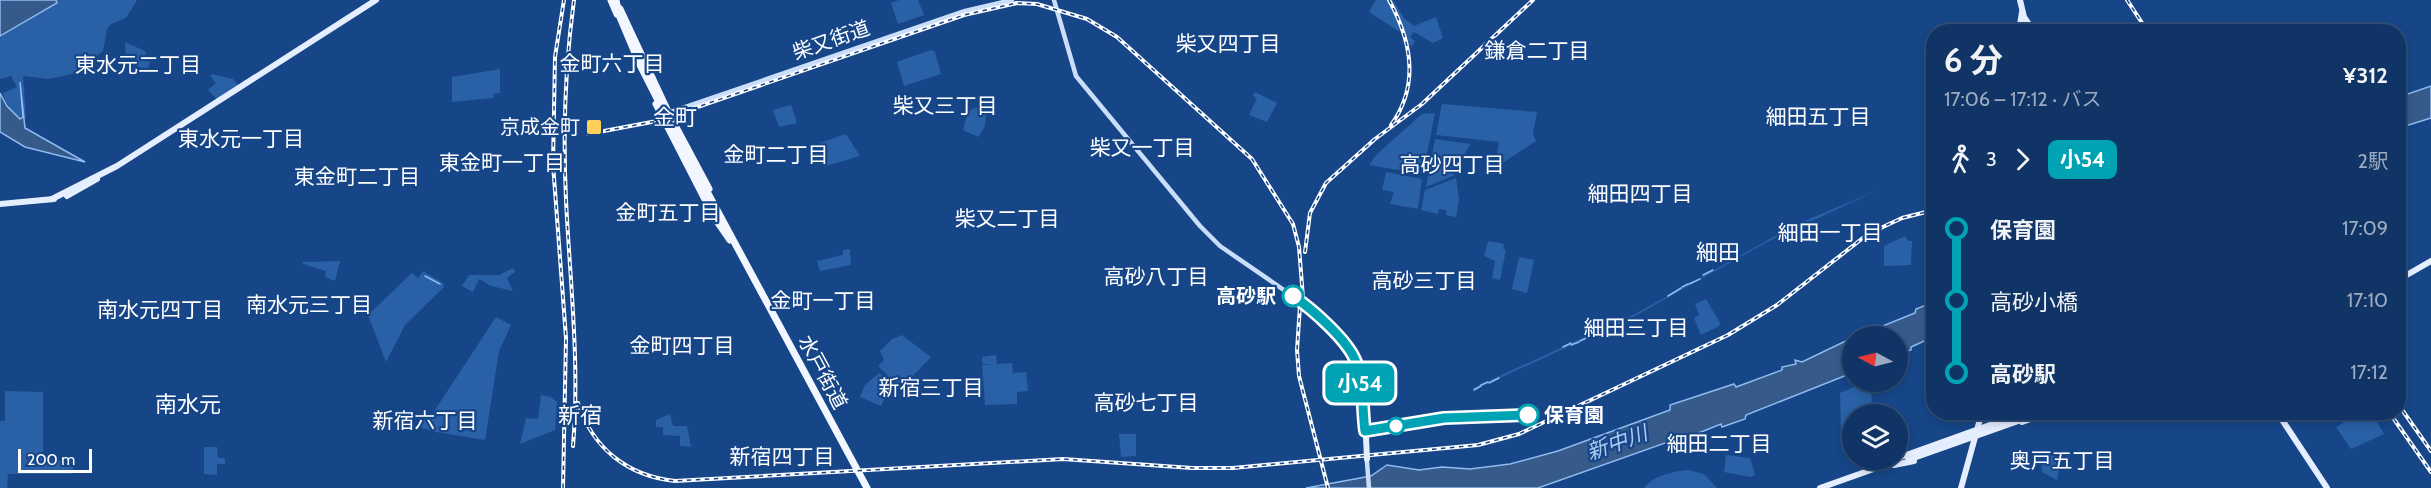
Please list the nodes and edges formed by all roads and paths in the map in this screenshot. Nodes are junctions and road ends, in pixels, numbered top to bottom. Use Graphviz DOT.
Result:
graph roads {
  1 [pos="376,0"];
  2 [pos="616,0"];
  3 [pos="1012,0"];
  4 [pos="1054,0"];
  5 [pos="2018,0"];
  6 [pos="2021,13"];
  7 [pos="2020,24"];
  8 [pos="2027,24"];
  9 [pos="665,114"];
  10 [pos="0,204"];
  11 [pos="732,240"];
  12 [pos="2430,264"];
  13 [pos="2406,278"];
  14 [pos="1980,420"];
  15 [pos="2005,420"];
  16 [pos="2012,420"];
  17 [pos="2020,420"];
  18 [pos="2028,420"];
  19 [pos="2282,420"];
  20 [pos="2287,420"];
  21 [pos="1978,430"];
  22 [pos="1365,434"];
  23 [pos="1976,439"];
  24 [pos="1908,456"];
  25 [pos="1908,457"];
  26 [pos="1908,459"];
  27 [pos="1908,459"];
  28 [pos="1367,461"];
  29 [pos="1870,470"];
  30 [pos="1874,470"];
  31 [pos="865,488"];
  32 [pos="1369,488"];
  33 [pos="1820,488"];
  34 [pos="1831,488"];
  35 [pos="1961,488"];
  36 [pos="2329,488"];
  1 -- 10 [label="main road"];
  2 -- 9 [label="highway, 水戸街道"];
  2 -- 9 [label="highway, 水戸街道"];
  2 -- 11 [label="highway, 水戸街道, bridge"];
  3 -- 9 [label="main road, 柴又街道"];
  4 -- 22 [label="main road"];
  5 -- 6 [label="main road"];
  6 -- 7 [label="main road"];
  6 -- 8 [label="main road"];
  9 -- 11 [label="highway, 水戸街道"];
  11 -- 31 [label="highway, 水戸街道"];
  12 -- 13 [label="main road"];
  14 -- 21 [label="main road"];
  15 -- 21 [label="main road"];
  16 -- 26 [label="main road, bridge"];
  17 -- 27 [label="main road, bridge"];
  18 -- 23 [label="main road"];
  19 -- 36 [label="main road"];
  20 -- 36 [label="main road"];
  21 -- 23 [label="main road"];
  21 -- 24 [label="main road"];
  22 -- 28 [label="main road, bridge"];
  23 -- 25 [label="main road"];
  23 -- 35 [label="main road"];
  28 -- 32 [label="main road"];
  29 -- 33 [label="main road"];
  30 -- 34 [label="main road"];
}
